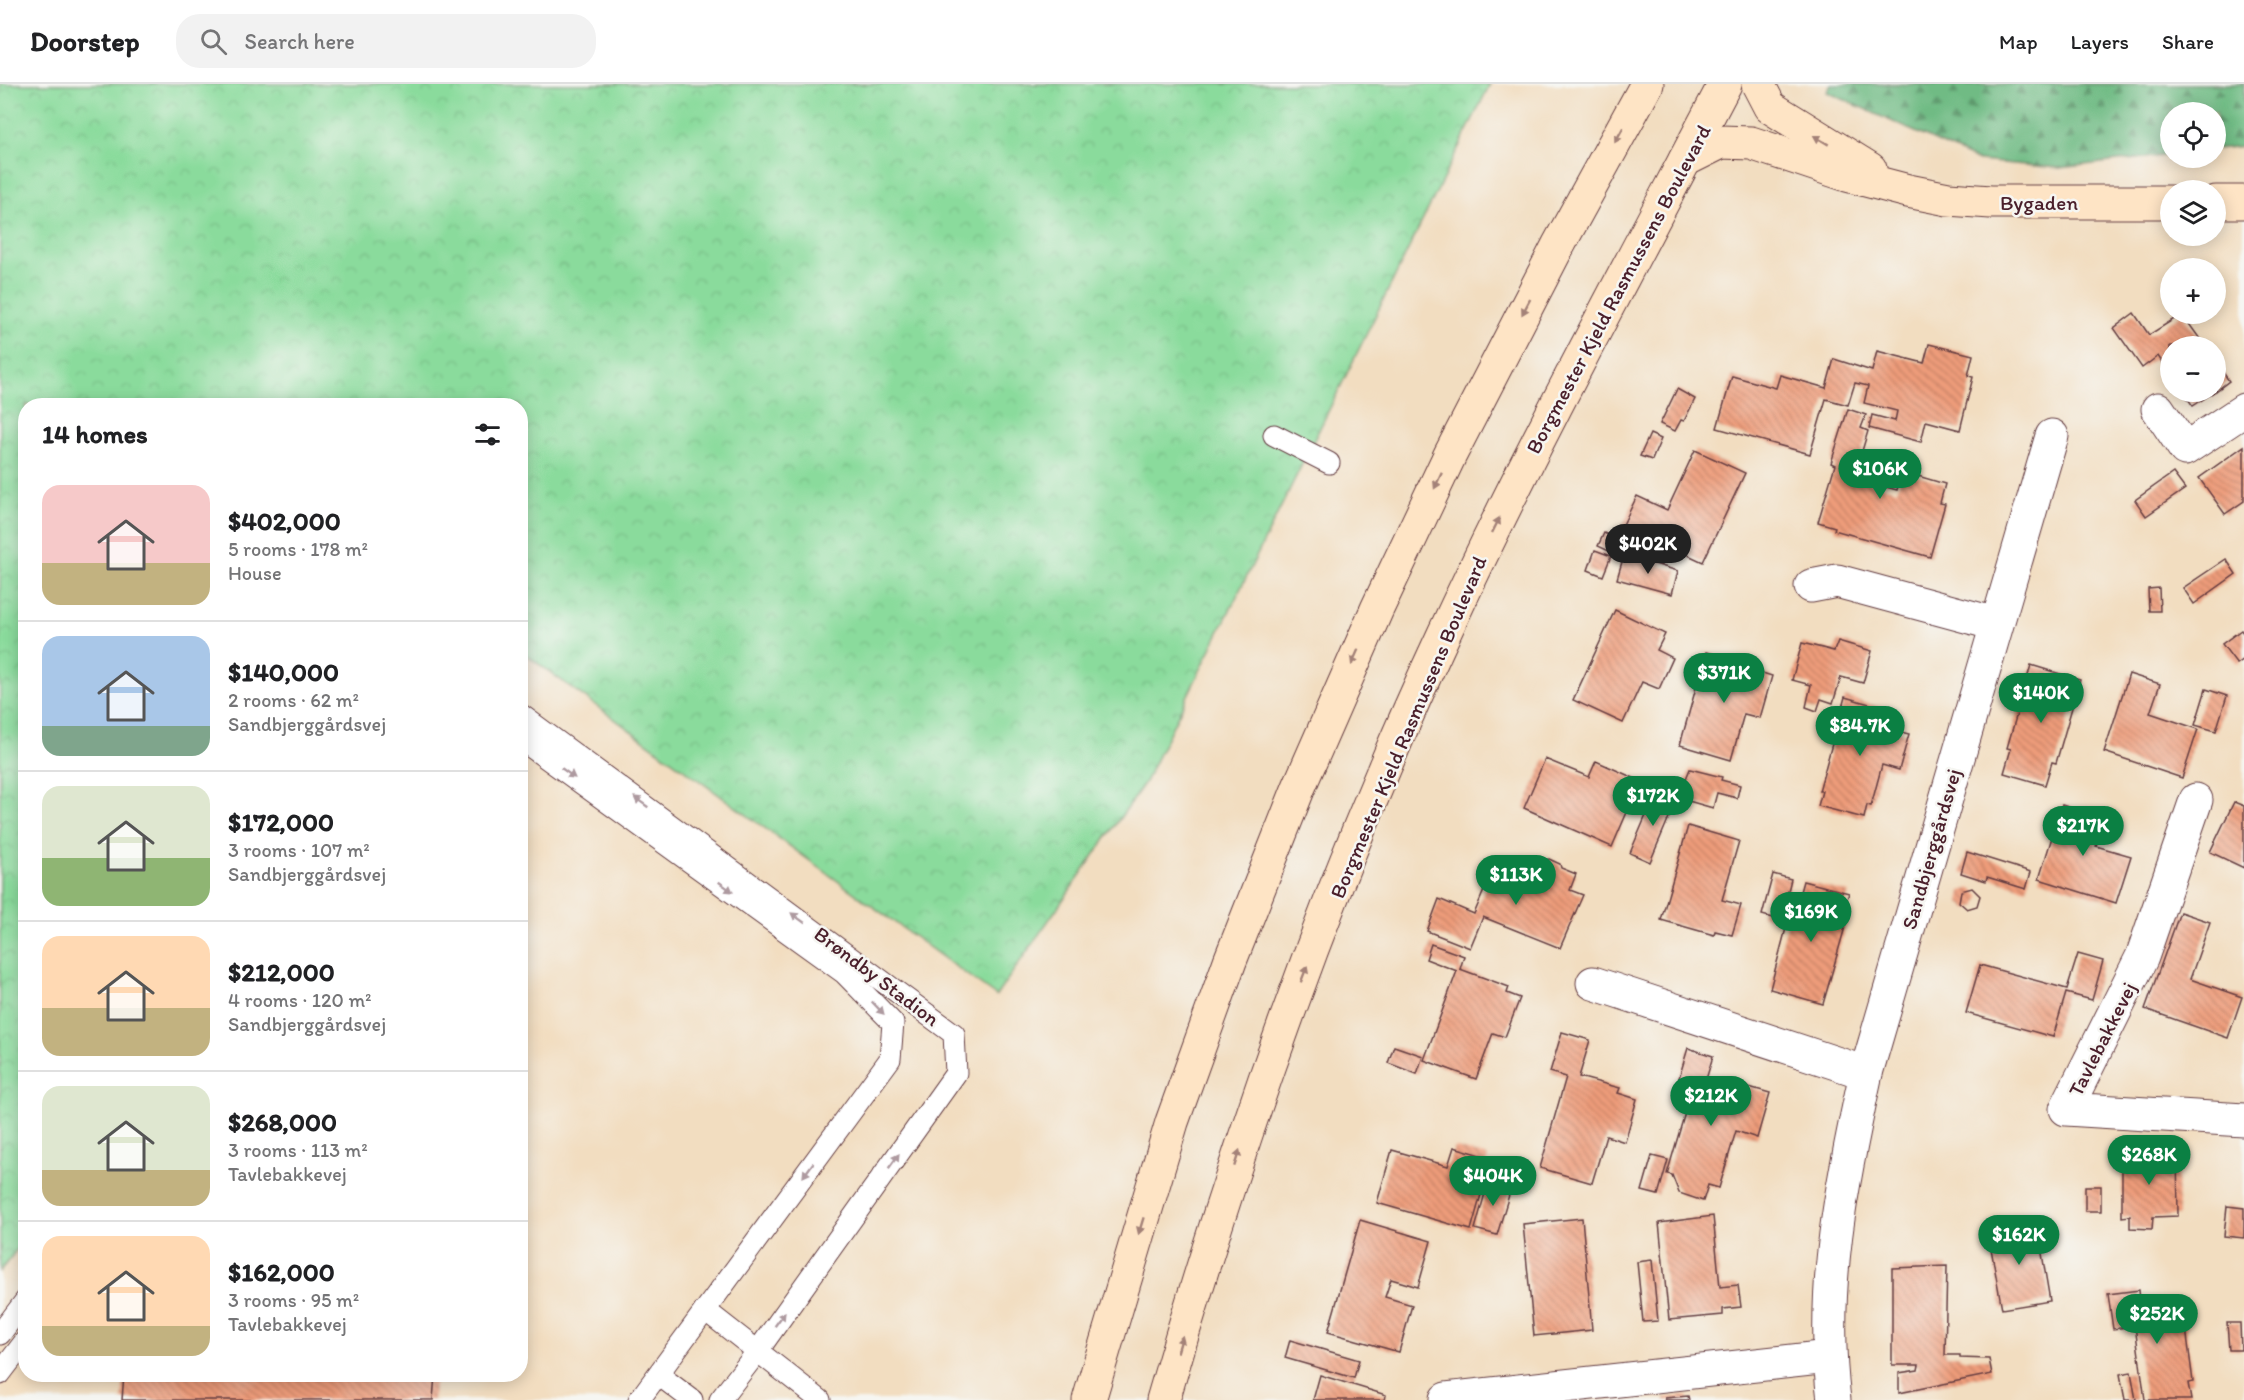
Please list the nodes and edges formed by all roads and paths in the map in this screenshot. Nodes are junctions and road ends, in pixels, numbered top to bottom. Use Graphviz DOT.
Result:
graph roads {
  1 [pos="1647,84"];
  2 [pos="1725,84"];
  3 [pos="1758,84"];
  4 [pos="1685,160"];
  5 [pos="1908,191"];
  6 [pos="2160,202"];
  7 [pos="2226,202"];
  8 [pos="2244,202"];
  9 [pos="2158,409"];
  10 [pos="2244,410"];
  11 [pos="1274,435"];
  12 [pos="2052,436"];
  13 [pos="1329,463"];
  14 [pos="1811,586"];
  15 [pos="1996,624"];
  16 [pos="528,720"];
  17 [pos="528,744"];
  18 [pos="2196,800"];
  19 [pos="1593,983"];
  20 [pos="1866,1074"];
  21 [pos="2244,1120"];
  22 [pos="18,1310"];
  23 [pos="705,1311"];
  24 [pos="0,1334"];
  25 [pos="18,1351"];
  26 [pos="757,1352"];
  27 [pos="1829,1357"];
  28 [pos="0,1374"];
  29 [pos="659,1375"];
  30 [pos="1446,1399"];
  31 [pos="639,1400"];
  32 [pos="692,1400"];
  33 [pos="720,1400"];
  34 [pos="820,1400"];
  35 [pos="1089,1400"];
  36 [pos="1163,1400"];
  37 [pos="1834,1400"];
  1 -- 35 [label="street, one-way"];
  2 -- 4 [label="street, Borgmester Kjeld Rasmussens Boulevard"];
  5 -- 3 [label="street, Bygaden, one-way"];
  4 -- 5 [label="street, Bygaden"];
  36 -- 4 [label="street, Borgmester Kjeld Rasmussens Boulevard, one-way"];
  5 -- 6 [label="street, Bygaden"];
  7 -- 8 [label="street"];
  9 -- 10 [label="street"];
  11 -- 13 [label="lane"];
  12 -- 15 [label="street, Sandbjerggårdsvej"];
  14 -- 15 [label="street"];
  15 -- 20 [label="street, Sandbjerggårdsvej"];
  26 -- 16 [label="lane, Brøndby Stadion, one-way"];
  17 -- 23 [label="lane, Brøndby Stadion, one-way"];
  18 -- 21 [label="street, Tavlebakkevej"];
  19 -- 20 [label="street"];
  20 -- 27 [label="street, Sandbjerggårdsvej"];
  22 -- 24 [label="lane"];
  23 -- 26 [label="lane"];
  23 -- 29 [label="lane, Brøndby Stadion"];
  25 -- 28 [label="lane"];
  26 -- 33 [label="lane, Brøndby Stadion"];
  26 -- 34 [label="lane"];
  27 -- 30 [label="street"];
  27 -- 37 [label="street, Sandbjerggårdsvej"];
  29 -- 31 [label="lane, Brøndby Stadion"];
  29 -- 32 [label="lane"];
}
